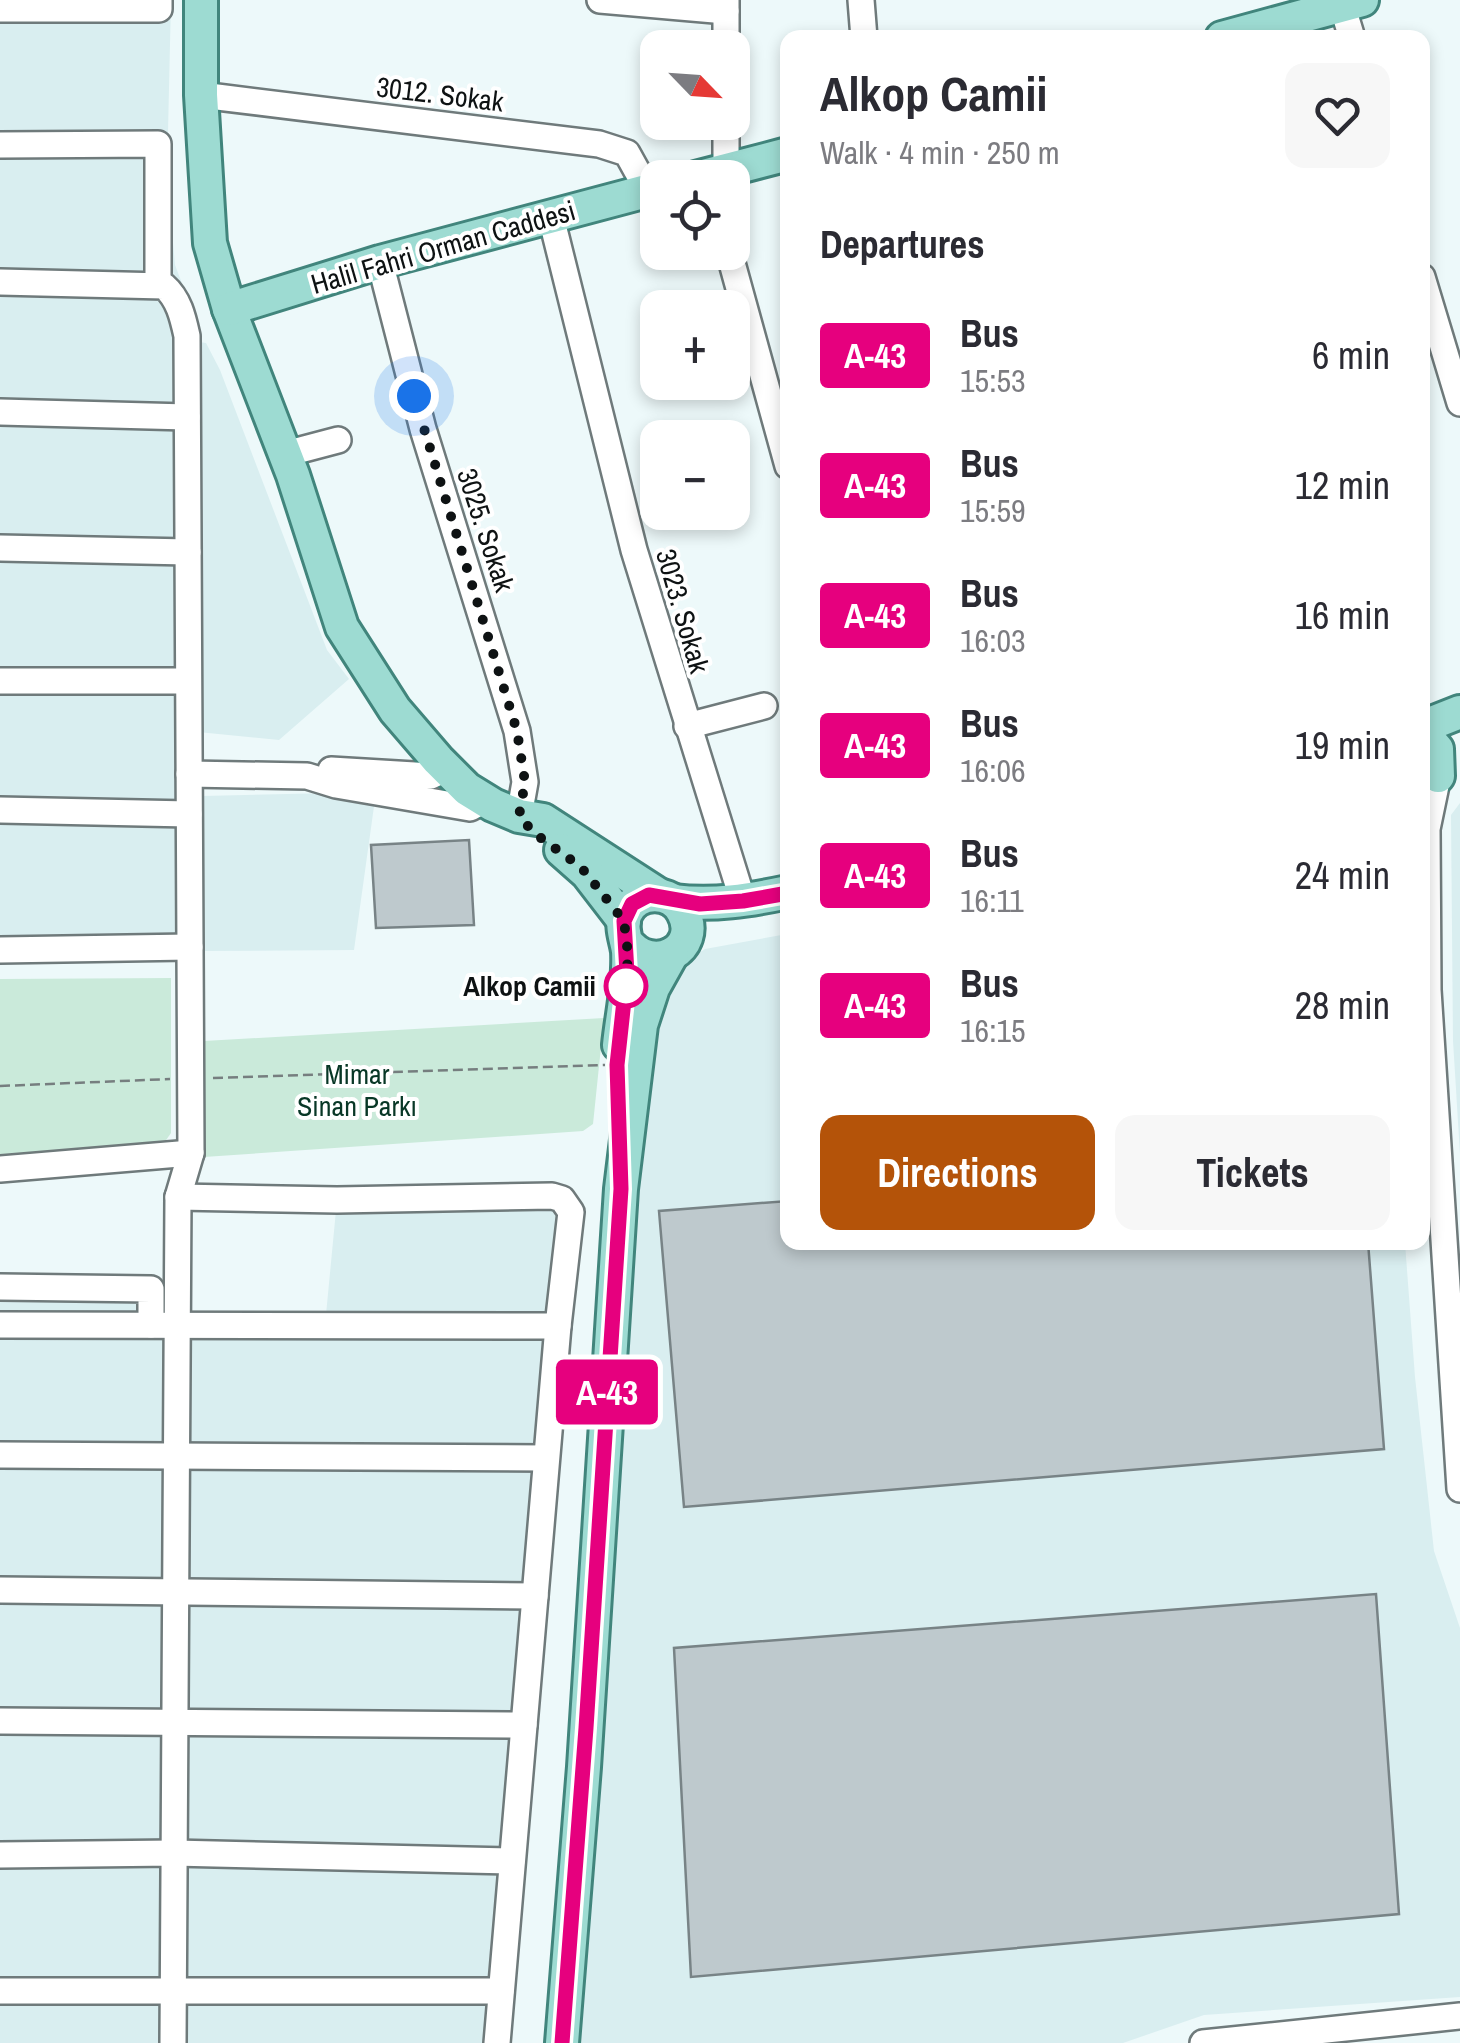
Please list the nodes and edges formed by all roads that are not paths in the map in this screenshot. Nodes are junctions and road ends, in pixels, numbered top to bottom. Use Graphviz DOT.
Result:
graph roads {
  1 [pos="159,0"];
  2 [pos="201,0"];
  3 [pos="600,0"];
  4 [pos="861,0"];
  5 [pos="1352,3"];
  6 [pos="726,6"];
  7 [pos="0,10"];
  8 [pos="863,30"];
  9 [pos="1252,30"];
  10 [pos="1352,30"];
  11 [pos="201,95"];
  12 [pos="0,145"];
  13 [pos="780,156"];
  14 [pos="750,164"];
  15 [pos="640,172"];
  16 [pos="640,193"];
  17 [pos="551,217"];
  18 [pos="380,262"];
  19 [pos="734,270"];
  20 [pos="0,282"];
  21 [pos="158,285"];
  22 [pos="1430,305"];
  23 [pos="229,309"];
  24 [pos="1460,404"];
  25 [pos="0,412"];
  26 [pos="187,417"];
  27 [pos="780,437"];
  28 [pos="338,440"];
  29 [pos="285,454"];
  30 [pos="0,548"];
  31 [pos="188,552"];
  32 [pos="0,680"];
  33 [pos="188,681"];
  34 [pos="764,706"];
  35 [pos="1460,712"];
  36 [pos="686,726"];
  37 [pos="1430,726"];
  38 [pos="1430,740"];
  39 [pos="446,769"];
  40 [pos="189,774"];
  41 [pos="1440,774"];
  42 [pos="395,783"];
  43 [pos="485,800"];
  44 [pos="1430,809"];
  45 [pos="0,810"];
  46 [pos="189,814"];
  47 [pos="519,816"];
  48 [pos="780,894"];
  49 [pos="666,898"];
  50 [pos="743,901"];
  51 [pos="780,915"];
  52 [pos="625,931"];
  53 [pos="190,946"];
  54 [pos="678,947"];
  55 [pos="0,950"];
  56 [pos="1430,1047"];
  57 [pos="191,1153"];
  58 [pos="0,1170"];
  59 [pos="621,1189"];
  60 [pos="178,1197"];
  61 [pos="0,1288"];
  62 [pos="1454,1318"];
  63 [pos="0,1325"];
  64 [pos="164,1325"];
  65 [pos="558,1326"];
  66 [pos="0,1454"];
  67 [pos="176,1458"];
  68 [pos="546,1458"];
  69 [pos="1460,1489"];
  70 [pos="0,1590"];
  71 [pos="176,1591"];
  72 [pos="535,1596"];
  73 [pos="0,1722"];
  74 [pos="175,1722"];
  75 [pos="524,1725"];
  76 [pos="174,1853"];
  77 [pos="0,1855"];
  78 [pos="512,1861"];
  79 [pos="0,1991"];
  80 [pos="501,1991"];
  81 [pos="174,1992"];
  82 [pos="1460,2016"];
  83 [pos="173,2043"];
  84 [pos="497,2043"];
  85 [pos="562,2043"];
  86 [pos="1203,2043"];
  1 -- 7 [label="street"];
  2 -- 11 [label="main road"];
  3 -- 6 [label="street"];
  4 -- 8 [label="street"];
  5 -- 9 [label="main road"];
  5 -- 10 [label="street"];
  11 -- 15 [label="street, 3012. Sokak"];
  11 -- 23 [label="main road"];
  12 -- 21 [label="street"];
  13 -- 14 [label="main road"];
  16 -- 17 [label="main road, Halil Fahri Orman Caddesi"];
  17 -- 18 [label="main road, Halil Fahri Orman Caddesi"];
  17 -- 36 [label="street, 3023. Sokak"];
  18 -- 23 [label="main road, Halil Fahri Orman Caddesi"];
  18 -- 47 [label="street, 3025. Sokak"];
  19 -- 27 [label="street"];
  20 -- 21 [label="street"];
  21 -- 26 [label="street"];
  22 -- 24 [label="street"];
  23 -- 29 [label="main road"];
  25 -- 26 [label="street"];
  26 -- 31 [label="street"];
  28 -- 29 [label="street"];
  29 -- 39 [label="main road"];
  30 -- 31 [label="street"];
  31 -- 33 [label="street"];
  32 -- 33 [label="street"];
  33 -- 40 [label="street"];
  34 -- 36 [label="street"];
  35 -- 37 [label="main road"];
  36 -- 50 [label="street, 3023. Sokak"];
  38 -- 41 [label="main road"];
  39 -- 42 [label="street"];
  39 -- 43 [label="main road"];
  40 -- 42 [label="street"];
  40 -- 46 [label="street"];
  41 -- 44 [label="street"];
  42 -- 43 [label="street"];
  43 -- 47 [label="main road"];
  45 -- 46 [label="street"];
  46 -- 53 [label="street"];
  47 -- 49 [label="main road"];
  47 -- 52 [label="main road"];
  48 -- 50 [label="main road"];
  49 -- 50 [label="main road"];
  49 -- 52 [label="main road"];
  49 -- 54 [label="main road"];
  51 -- 54 [label="main road"];
  52 -- 54 [label="main road"];
  52 -- 59 [label="main road"];
  53 -- 55 [label="street"];
  53 -- 57 [label="street"];
  54 -- 59 [label="main road"];
  56 -- 62 [label="street"];
  57 -- 58 [label="street"];
  57 -- 60 [label="street"];
  59 -- 85 [label="main road"];
  60 -- 64 [label="street"];
  60 -- 65 [label="street"];
  61 -- 64 [label="street"];
  62 -- 69 [label="street"];
  63 -- 64 [label="street"];
  64 -- 65 [label="street"];
  64 -- 67 [label="street"];
  65 -- 68 [label="street"];
  66 -- 67 [label="street"];
  67 -- 68 [label="street"];
  67 -- 71 [label="street"];
  68 -- 72 [label="street"];
  70 -- 71 [label="street"];
  71 -- 72 [label="street"];
  71 -- 74 [label="street"];
  72 -- 75 [label="street"];
  73 -- 74 [label="street"];
  74 -- 75 [label="street"];
  74 -- 76 [label="street"];
  75 -- 78 [label="street"];
  76 -- 77 [label="street"];
  76 -- 78 [label="street"];
  76 -- 81 [label="street"];
  78 -- 80 [label="street"];
  79 -- 81 [label="street"];
  80 -- 81 [label="street"];
  80 -- 84 [label="street"];
  81 -- 83 [label="street"];
  82 -- 86 [label="street"];
}
